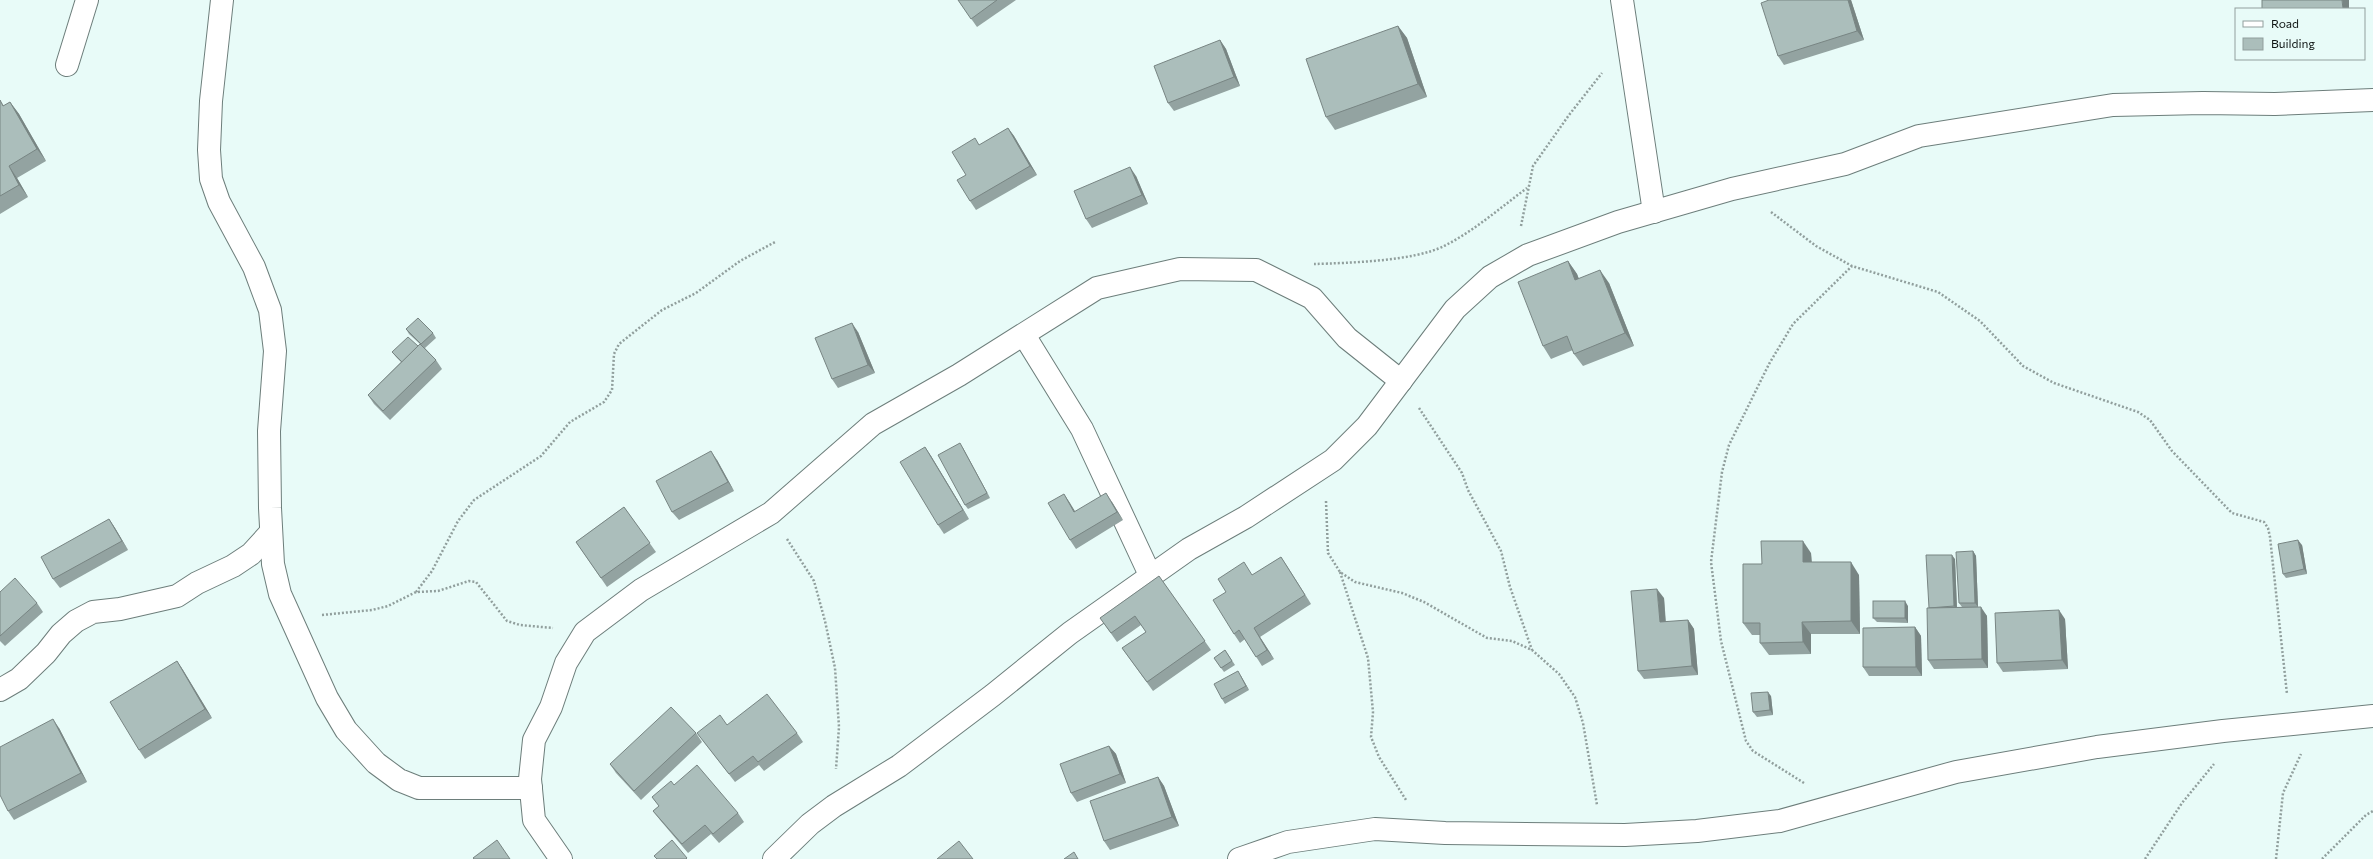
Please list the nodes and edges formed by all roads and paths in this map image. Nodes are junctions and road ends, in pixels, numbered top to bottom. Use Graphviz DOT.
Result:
graph roads {
  1 [pos="87,0"];
  2 [pos="222,0"];
  3 [pos="1622,0"];
  4 [pos="1628,40"];
  5 [pos="67,65"];
  6 [pos="2373,100"];
  7 [pos="1527,188"];
  8 [pos="1732,189"];
  9 [pos="1654,212"];
  10 [pos="776,242"];
  11 [pos="1528,255"];
  12 [pos="1309,265"];
  13 [pos="1852,266"];
  14 [pos="1024,335"];
  15 [pos="1400,381"];
  16 [pos="1326,464"];
  17 [pos="771,513"];
  18 [pos="271,532"];
  19 [pos="1340,572"];
  20 [pos="1151,577"];
  21 [pos="416,592"];
  22 [pos="292,619"];
  23 [pos="585,632"];
  24 [pos="1532,650"];
  25 [pos="0,690"];
  26 [pos="2373,716"];
  27 [pos="2316,722"];
  28 [pos="2290,724"];
  29 [pos="2247,728"];
  30 [pos="531,788"];
  31 [pos="1838,805"];
  32 [pos="834,806"];
  33 [pos="2373,811"];
  34 [pos="1428,832"];
  35 [pos="1602,836"];
  36 [pos="561,859"];
  37 [pos="774,859"];
  38 [pos="1239,859"];
  39 [pos="2145,859"];
  40 [pos="2276,859"];
  41 [pos="2322,859"];
  1 -- 5 [label="street"];
  2 -- 18 [label="street"];
  3 -- 4 [label="street"];
  4 -- 7 [label="path"];
  4 -- 9 [label="street"];
  6 -- 8 [label="street"];
  7 -- 11 [label="path"];
  7 -- 12 [label="path"];
  8 -- 9 [label="street"];
  8 -- 13 [label="path"];
  9 -- 11 [label="street"];
  10 -- 21 [label="path"];
  11 -- 15 [label="street"];
  13 -- 28 [label="path"];
  13 -- 31 [label="path"];
  14 -- 15 [label="street"];
  14 -- 17 [label="street"];
  14 -- 20 [label="street"];
  15 -- 16 [label="street"];
  15 -- 24 [label="path"];
  16 -- 19 [label="path"];
  16 -- 20 [label="street"];
  17 -- 23 [label="street"];
  17 -- 32 [label="path"];
  18 -- 22 [label="street"];
  18 -- 25 [label="street"];
  19 -- 24 [label="path"];
  19 -- 34 [label="path"];
  20 -- 32 [label="street"];
  21 -- 22 [label="path"];
  21 -- 23 [label="path"];
  22 -- 30 [label="street"];
  23 -- 30 [label="street"];
  24 -- 35 [label="path"];
  26 -- 27 [label="street"];
  27 -- 28 [label="street"];
  27 -- 40 [label="path"];
  28 -- 29 [label="street"];
  29 -- 31 [label="street"];
  29 -- 39 [label="path"];
  30 -- 36 [label="street"];
  31 -- 35 [label="street"];
  32 -- 37 [label="street"];
  33 -- 41 [label="path"];
  34 -- 35 [label="street"];
  34 -- 38 [label="street"];
}
